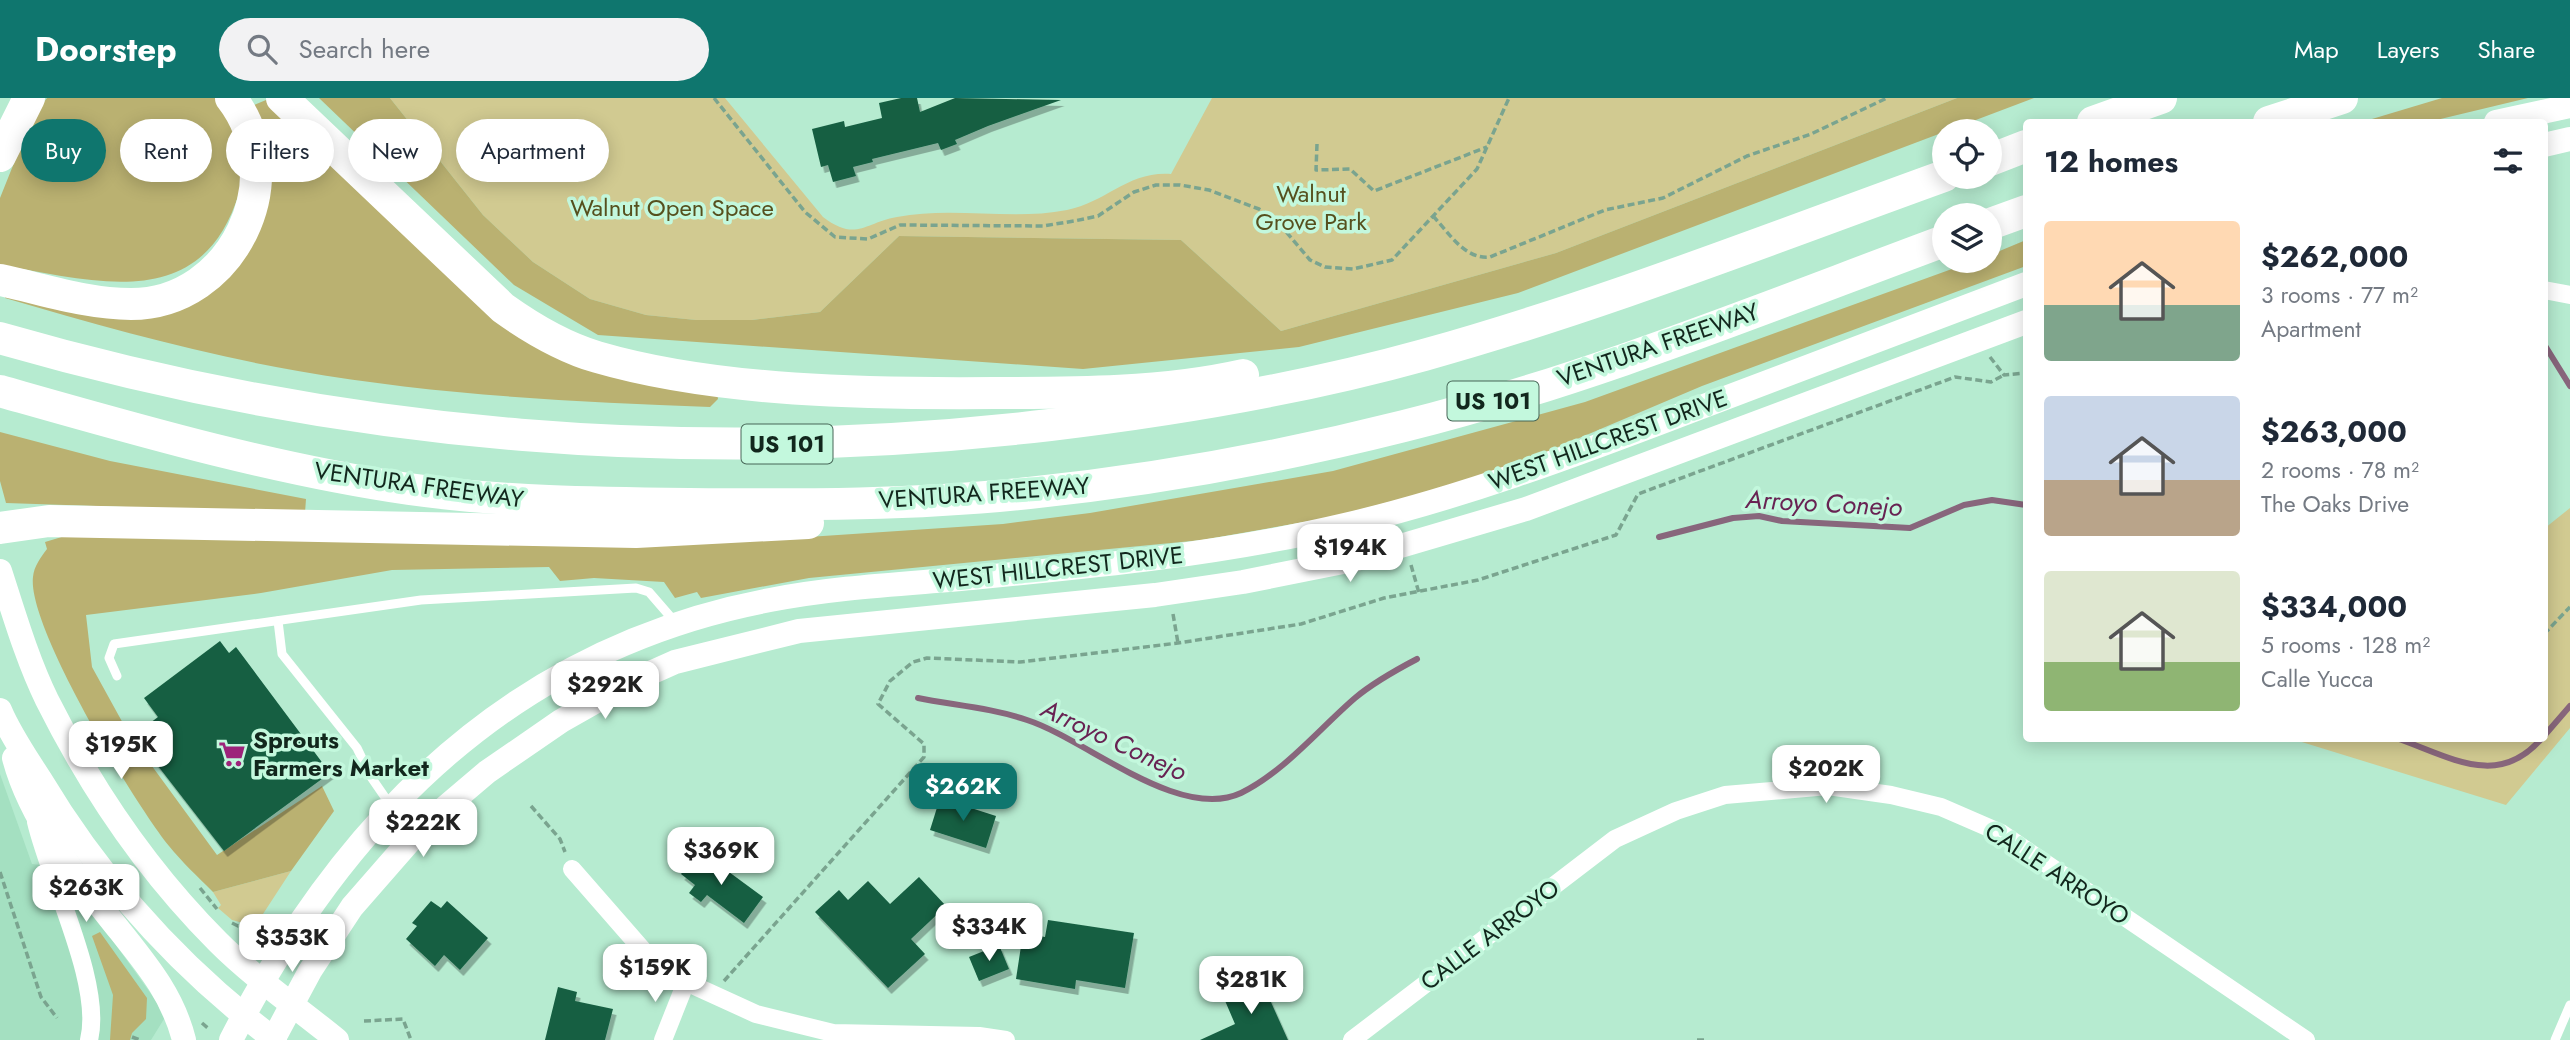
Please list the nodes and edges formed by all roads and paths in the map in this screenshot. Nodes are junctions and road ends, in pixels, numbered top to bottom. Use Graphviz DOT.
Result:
graph roads {
  1 [pos="29,98"];
  2 [pos="231,98"];
  3 [pos="282,98"];
  4 [pos="714,98"];
  5 [pos="1509,98"];
  6 [pos="1887,98"];
  7 [pos="2161,98"];
  8 [pos="2342,98"];
  9 [pos="2570,106"];
  10 [pos="2102,119"];
  11 [pos="2278,119"];
  12 [pos="2510,119"];
  13 [pos="2570,139"];
  14 [pos="1317,144"];
  15 [pos="2548,144"];
  16 [pos="1487,147"];
  17 [pos="2023,147"];
  18 [pos="2002,155"];
  19 [pos="0,156"];
  20 [pos="1932,180"];
  21 [pos="2023,212"];
  22 [pos="1433,216"];
  23 [pos="2002,220"];
  24 [pos="1932,245"];
  25 [pos="0,280"];
  26 [pos="2023,285"];
  27 [pos="2548,291"];
  28 [pos="2570,295"];
  29 [pos="1569,311"];
  30 [pos="2023,323"];
  31 [pos="0,338"];
  32 [pos="1983,339"];
  33 [pos="2023,373"];
  34 [pos="2004,375"];
  35 [pos="0,391"];
  36 [pos="1024,494"];
  37 [pos="0,528"];
  38 [pos="1411,565"];
  39 [pos="0,571"];
  40 [pos="1419,593"];
  41 [pos="2570,607"];
  42 [pos="1173,614"];
  43 [pos="278,621"];
  44 [pos="676,624"];
  45 [pos="2548,630"];
  46 [pos="1178,643"];
  47 [pos="117,676"];
  48 [pos="628,683"];
  49 [pos="2,716"];
  50 [pos="31,803"];
  51 [pos="391,806"];
  52 [pos="531,806"];
  53 [pos="562,844"];
  54 [pos="572,869"];
  55 [pos="0,872"];
  56 [pos="194,882"];
  57 [pos="217,910"];
  58 [pos="227,920"];
  59 [pos="257,925"];
  60 [pos="263,979"];
  61 [pos="686,982"];
  62 [pos="712,995"];
  63 [pos="292,1003"];
  64 [pos="2570,1005"];
  65 [pos="243,1017"];
  66 [pos="57,1018"];
  67 [pos="364,1021"];
  68 [pos="132,1037"];
  69 [pos="89,1040"];
  70 [pos="140,1040"];
  71 [pos="184,1040"];
  72 [pos="231,1040"];
  73 [pos="274,1040"];
  74 [pos="337,1040"];
  75 [pos="411,1040"];
  76 [pos="663,1040"];
  77 [pos="1006,1040"];
  78 [pos="1352,1040"];
  79 [pos="1697,1040"];
  80 [pos="1704,1040"];
  81 [pos="2306,1040"];
  82 [pos="2555,1040"];
  1 -- 19 [label="highway"];
  2 -- 25 [label="highway"];
  3 -- 29 [label="highway"];
  4 -- 22 [label="path"];
  5 -- 16 [label="path"];
  6 -- 22 [label="path"];
  7 -- 10 [label="highway"];
  8 -- 11 [label="highway"];
  9 -- 12 [label="main road"];
  13 -- 15 [label="main road"];
  14 -- 16 [label="path"];
  16 -- 22 [label="path"];
  17 -- 18 [label="highway"];
  20 -- 29 [label="highway, US 101"];
  21 -- 23 [label="highway"];
  24 -- 36 [label="highway, VENTURA FREEWAY / US 101"];
  26 -- 44 [label="main road, WEST HILLCREST DRIVE"];
  27 -- 28 [label="street"];
  29 -- 31 [label="highway, US 101"];
  30 -- 32 [label="main road, WEST HILLCREST DRIVE"];
  32 -- 34 [label="path"];
  32 -- 48 [label="main road, WEST HILLCREST DRIVE"];
  33 -- 34 [label="path"];
  34 -- 40 [label="path"];
  35 -- 36 [label="highway, VENTURA FREEWAY / US 101"];
  36 -- 37 [label="highway"];
  38 -- 40 [label="path"];
  39 -- 60 [label="main road"];
  40 -- 46 [label="path"];
  41 -- 45 [label="path"];
  42 -- 46 [label="path"];
  43 -- 44 [label="lane"];
  43 -- 47 [label="lane"];
  43 -- 51 [label="lane"];
  44 -- 48 [label="main road"];
  44 -- 51 [label="main road, WEST HILLCREST DRIVE"];
  46 -- 62 [label="path"];
  48 -- 63 [label="main road, WEST HILLCREST DRIVE"];
  49 -- 50 [label="main road"];
  49 -- 65 [label="main road"];
  50 -- 69 [label="street"];
  50 -- 71 [label="main road"];
  51 -- 60 [label="main road, WEST HILLCREST DRIVE"];
  52 -- 53 [label="path"];
  54 -- 61 [label="street"];
  55 -- 66 [label="path"];
  56 -- 57 [label="path"];
  58 -- 59 [label="path"];
  60 -- 63 [label="main road"];
  60 -- 65 [label="main road, WEST HILLCREST DRIVE"];
  61 -- 62 [label="street"];
  61 -- 76 [label="street"];
  62 -- 77 [label="street"];
  63 -- 73 [label="main road, WEST HILLCREST DRIVE"];
  63 -- 74 [label="main road"];
  64 -- 82 [label="lane"];
  65 -- 72 [label="main road, WEST HILLCREST DRIVE"];
  65 -- 73 [label="main road"];
  67 -- 75 [label="path"];
  68 -- 70 [label="path"];
  78 -- 81 [label="street, CALLE ARROYO"];
  79 -- 80 [label="path"];
}
